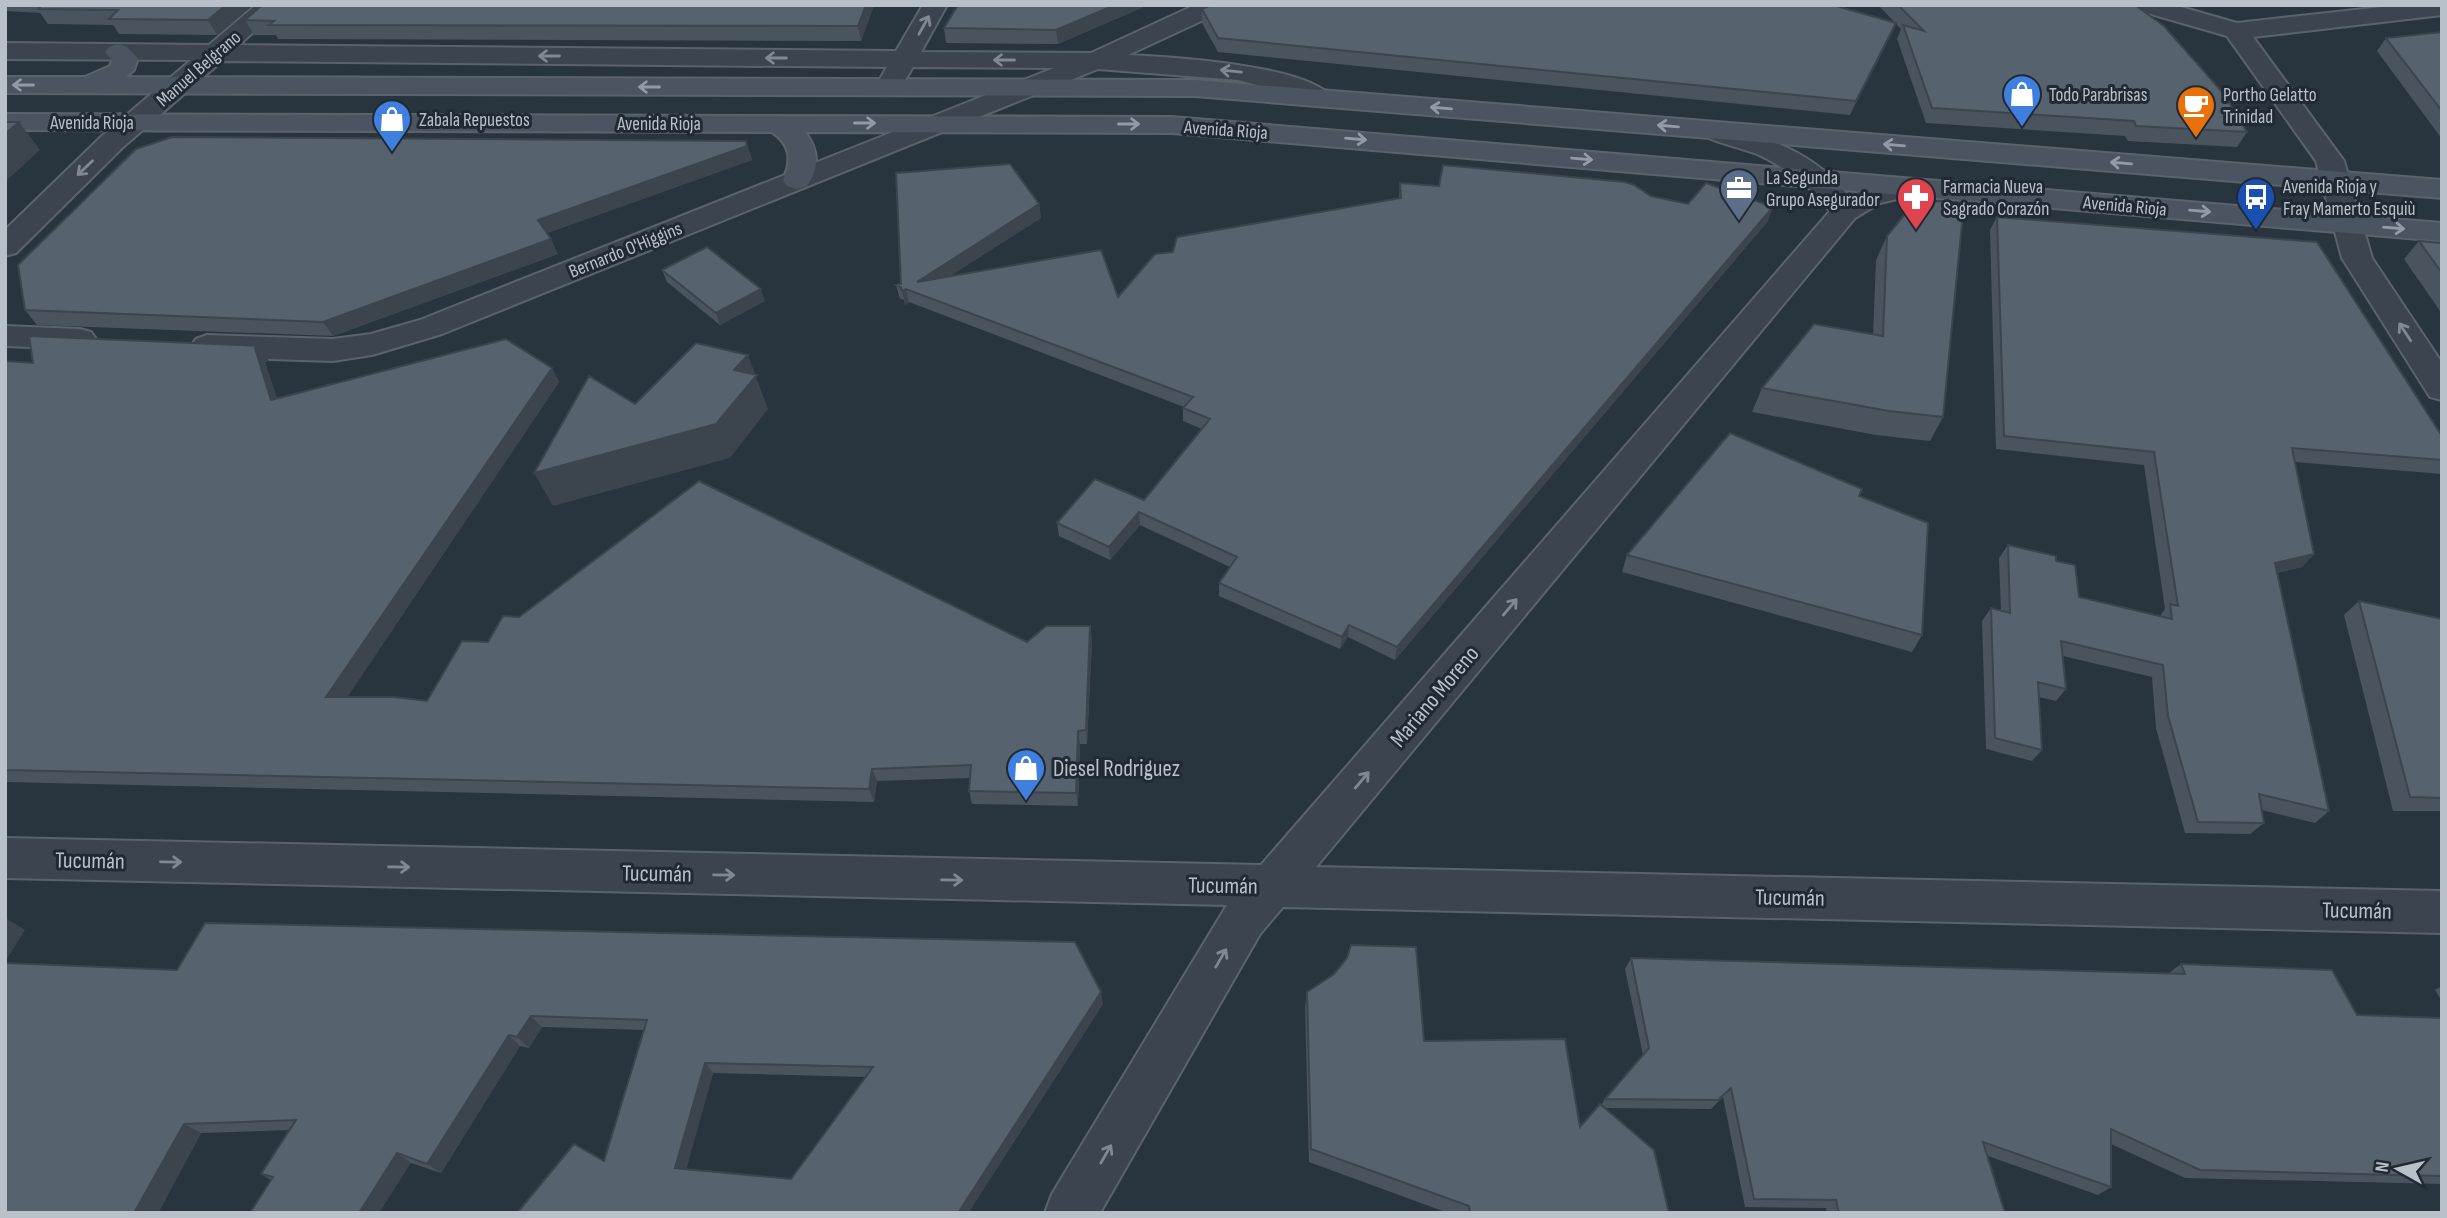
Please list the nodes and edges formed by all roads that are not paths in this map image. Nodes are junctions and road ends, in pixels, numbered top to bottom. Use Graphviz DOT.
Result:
graph roads {
  1 [pos="271,5"];
  2 [pos="935,5"];
  3 [pos="1216,5"];
  4 [pos="2146,5"];
  5 [pos="2442,8"];
  6 [pos="2236,31"];
  7 [pos="5,51"];
  8 [pos="215,54"];
  9 [pos="904,59"];
  10 [pos="1095,61"];
  11 [pos="126,69"];
  12 [pos="5,85"];
  13 [pos="89,85"];
  14 [pos="178,86"];
  15 [pos="457,86"];
  16 [pos="889,87"];
  17 [pos="1027,88"];
  18 [pos="1231,90"];
  19 [pos="1319,98"];
  20 [pos="5,113"];
  21 [pos="5,122"];
  22 [pos="135,122"];
  23 [pos="620,123"];
  24 [pos="776,123"];
  25 [pos="938,123"];
  26 [pos="1710,130"];
  27 [pos="1816,179"];
  28 [pos="797,180"];
  29 [pos="2336,181"];
  30 [pos="1913,187"];
  31 [pos="2442,189"];
  32 [pos="2080,201"];
  33 [pos="2442,211"];
  34 [pos="1845,212"];
  35 [pos="2347,224"];
  36 [pos="2442,232"];
  37 [pos="5,247"];
  38 [pos="5,336"];
  39 [pos="102,340"];
  40 [pos="184,345"];
  41 [pos="2442,389"];
  42 [pos="5,858"];
  43 [pos="1273,886"];
  44 [pos="2442,912"];
  45 [pos="1071,1213"];
  1 -- 8 [label="street, Manuel Belgrano"];
  9 -- 2 [label="street, one-way"];
  3 -- 10 [label="street, Bernardo O'Higgins"];
  4 -- 6 [label="street"];
  5 -- 6 [label="street"];
  6 -- 29 [label="street"];
  7 -- 11 [label="street, Avenida Rioja"];
  9 -- 8 [label="street, Avenida Rioja, one-way"];
  8 -- 11 [label="street, Avenida Rioja"];
  8 -- 14 [label="street, Manuel Belgrano"];
  10 -- 9 [label="street, Avenida Rioja, one-way"];
  9 -- 16 [label="street"];
  10 -- 17 [label="street, Bernardo O'Higgins"];
  19 -- 10 [label="street, Avenida Rioja, one-way"];
  11 -- 13 [label="main road, Avenida Rioja"];
  11 -- 14 [label="main road, Avenida Rioja"];
  13 -- 12 [label="main road, Avenida Rioja, one-way"];
  13 -- 20 [label="main road"];
  14 -- 15 [label="main road, Avenida Rioja"];
  14 -- 22 [label="street, Manuel Belgrano"];
  16 -- 15 [label="main road, Avenida Rioja, one-way"];
  15 -- 22 [label="main road"];
  16 -- 17 [label="main road, Avenida Rioja"];
  16 -- 23 [label="main road"];
  17 -- 18 [label="main road, Avenida Rioja"];
  17 -- 25 [label="street, Bernardo O'Higgins"];
  18 -- 19 [label="main road, Avenida Rioja"];
  18 -- 25 [label="main road"];
  26 -- 19 [label="main road, Avenida Rioja, one-way"];
  21 -- 22 [label="main road, Avenida Rioja"];
  22 -- 23 [label="main road, Avenida Rioja"];
  22 -- 37 [label="street, Manuel Belgrano, one-way"];
  23 -- 24 [label="main road, Avenida Rioja"];
  24 -- 25 [label="main road, Avenida Rioja, one-way"];
  24 -- 28 [label="main road"];
  25 -- 27 [label="main road, Avenida Rioja, one-way"];
  25 -- 28 [label="street, Bernardo O'Higgins"];
  26 -- 27 [label="street"];
  29 -- 26 [label="main road, Avenida Rioja, one-way"];
  27 -- 30 [label="main road, Avenida Rioja"];
  27 -- 34 [label="street"];
  28 -- 40 [label="street, Bernardo O'Higgins"];
  29 -- 31 [label="main road, Avenida Rioja"];
  29 -- 32 [label="main road"];
  29 -- 33 [label="main road"];
  29 -- 35 [label="street"];
  30 -- 32 [label="main road, Avenida Rioja"];
  30 -- 34 [label="street, Mariano Moreno"];
  32 -- 35 [label="main road, Avenida Rioja, one-way"];
  43 -- 34 [label="street, Mariano Moreno, one-way"];
  35 -- 36 [label="main road, Avenida Rioja, one-way"];
  41 -- 35 [label="street, one-way"];
  38 -- 39 [label="street"];
  42 -- 43 [label="street, Tucumán, one-way"];
  43 -- 44 [label="street, Tucumán"];
  45 -- 43 [label="street, Mariano Moreno, one-way"];
}
